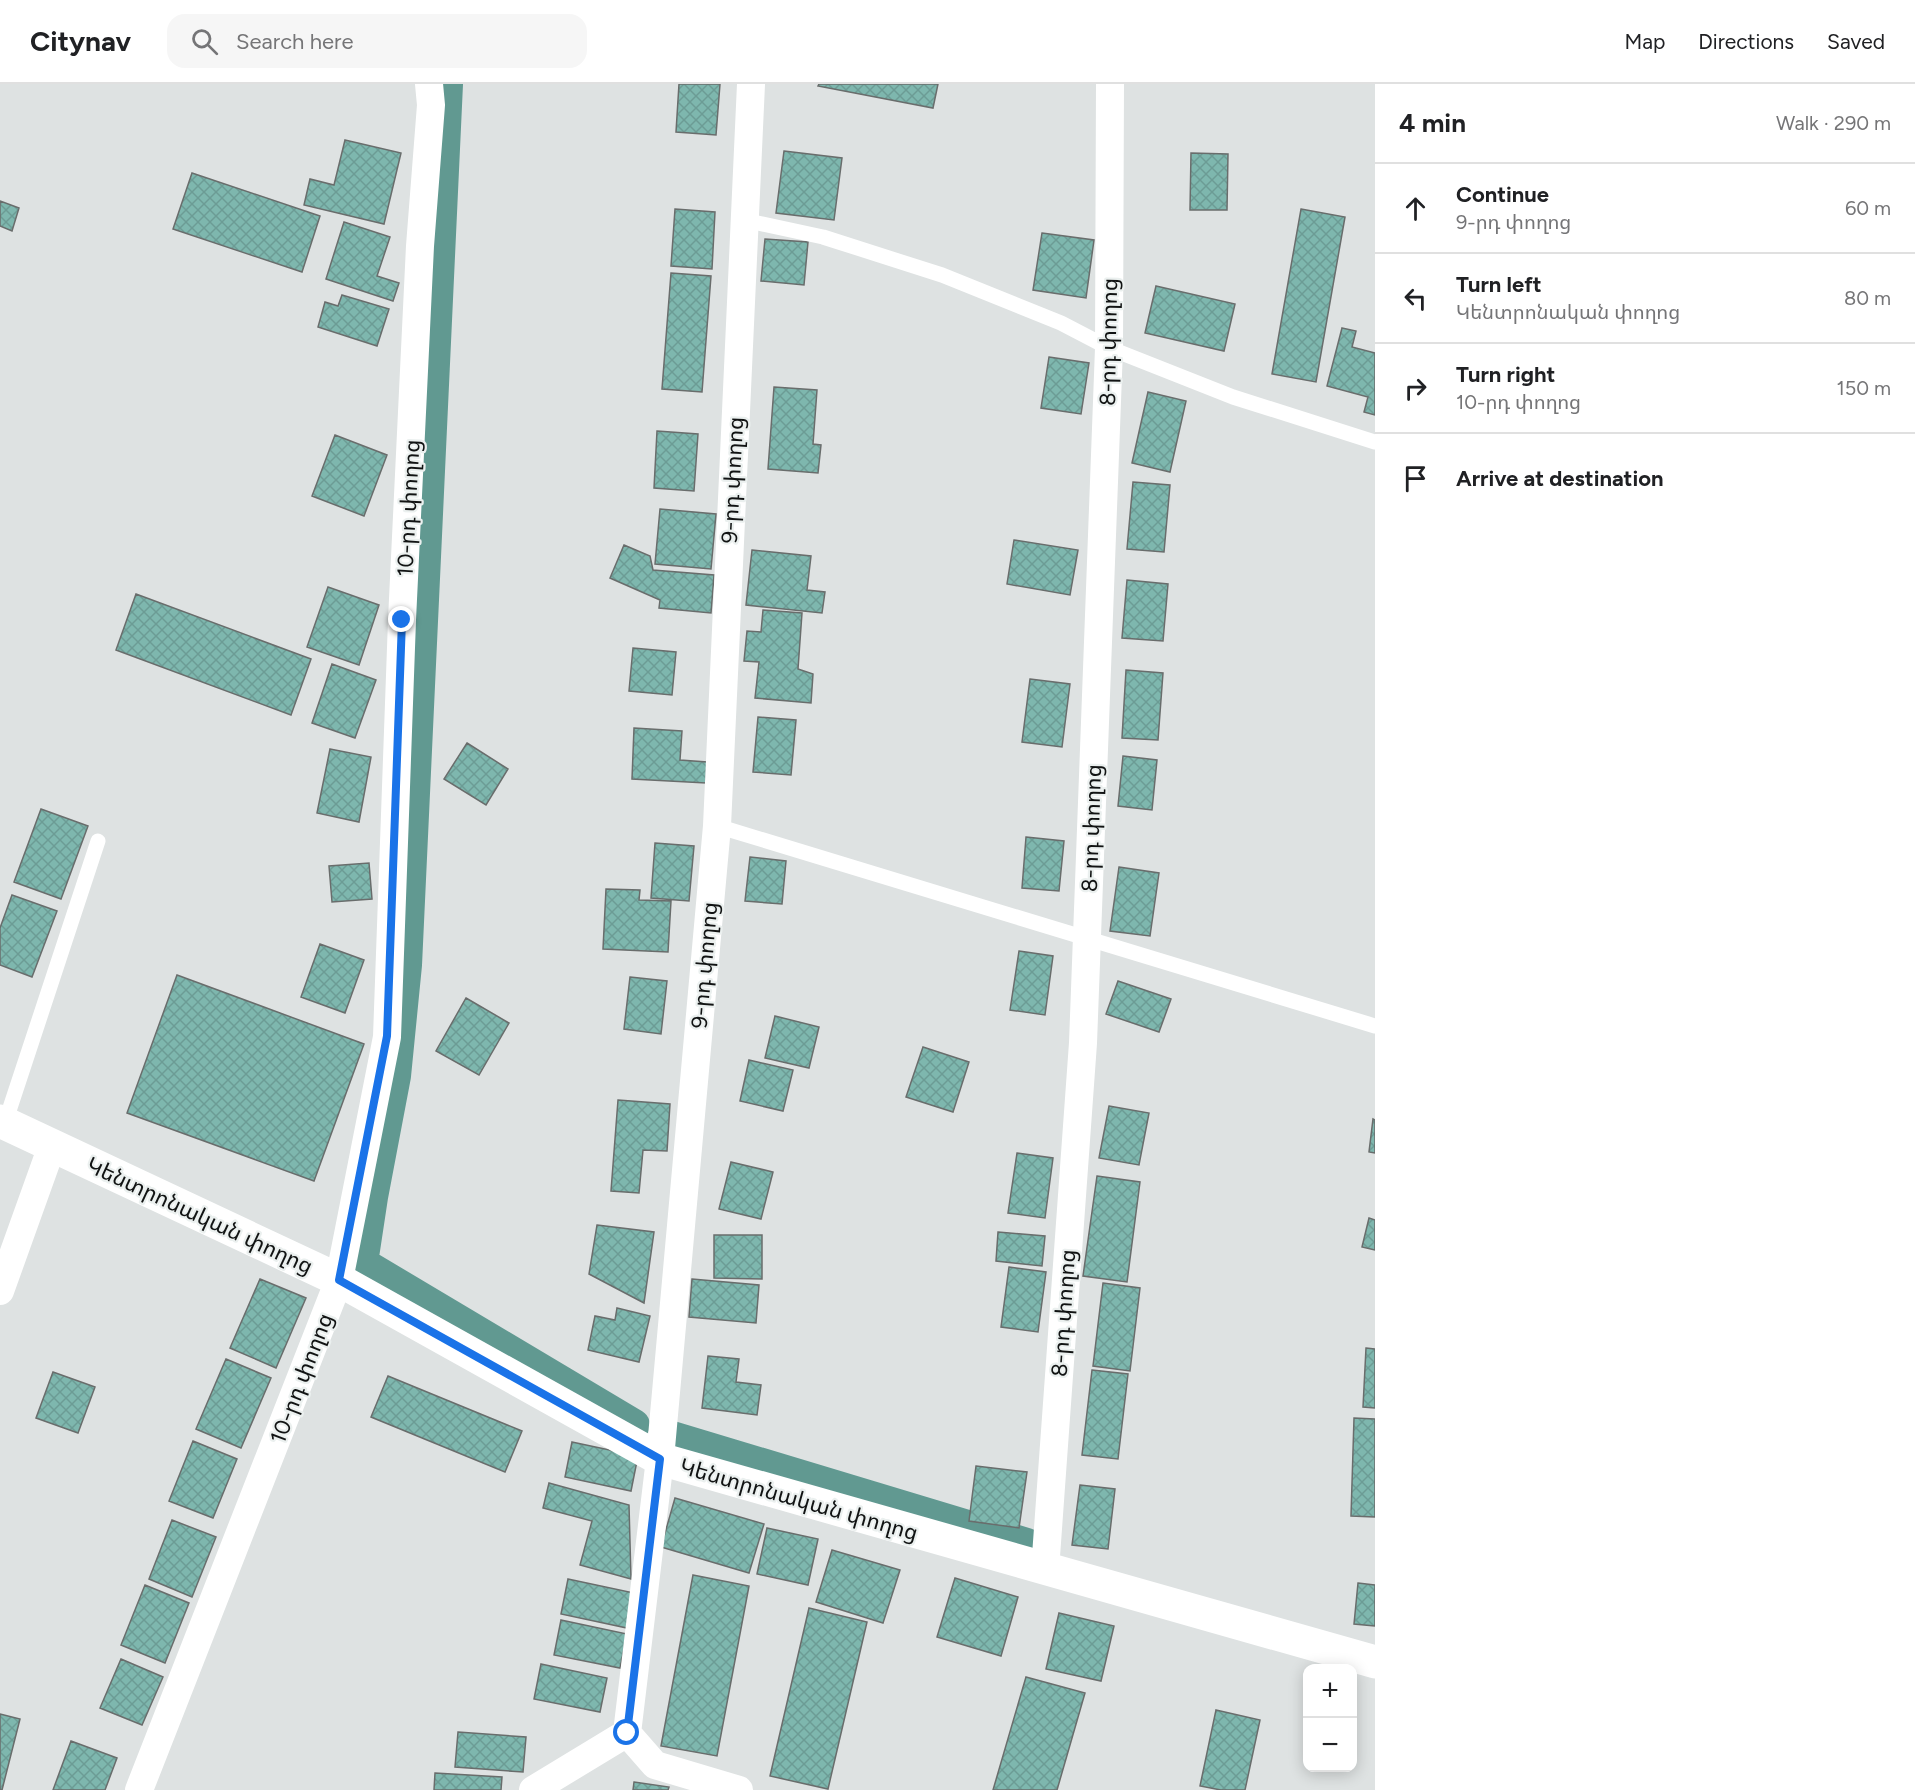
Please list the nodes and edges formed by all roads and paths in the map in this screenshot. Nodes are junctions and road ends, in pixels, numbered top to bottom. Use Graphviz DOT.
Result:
graph roads {
  1 [pos="429,84"];
  2 [pos="751,84"];
  3 [pos="1110,84"];
  4 [pos="744,220"];
  5 [pos="1109,348"];
  6 [pos="1375,442"];
  7 [pos="717,826"];
  8 [pos="98,842"];
  9 [pos="1087,937"];
  10 [pos="1375,1026"];
  11 [pos="2,1122"];
  12 [pos="52,1146"];
  13 [pos="339,1280"];
  14 [pos="0,1291"];
  15 [pos="660,1459"];
  16 [pos="1045,1570"];
  17 [pos="1375,1662"];
  18 [pos="627,1733"];
  19 [pos="139,1790"];
  20 [pos="533,1790"];
  21 [pos="739,1790"];
  1 -- 13 [label="street, 10-րդ փողոց"];
  2 -- 4 [label="street, 9-րդ փողոց"];
  3 -- 5 [label="street, 8-րդ փողոց"];
  4 -- 5 [label="lane"];
  4 -- 7 [label="street, 9-րդ փողոց"];
  5 -- 6 [label="lane"];
  5 -- 9 [label="street, 8-րդ փողոց"];
  7 -- 9 [label="lane"];
  7 -- 15 [label="street, 9-րդ փողոց"];
  8 -- 11 [label="lane"];
  9 -- 10 [label="lane"];
  9 -- 16 [label="street, 8-րդ փողոց"];
  11 -- 12 [label="main road, Կենտրոնական փողոց"];
  12 -- 13 [label="main road, Կենտրոնական փողոց"];
  12 -- 14 [label="street"];
  13 -- 15 [label="main road, Կենտրոնական փողոց"];
  13 -- 19 [label="street, 10-րդ փողոց"];
  15 -- 16 [label="main road, Կենտրոնական փողոց"];
  15 -- 18 [label="street, 9-րդ փողոց"];
  16 -- 17 [label="main road, Կենտրոնական փողոց"];
  18 -- 20 [label="street"];
  18 -- 21 [label="street"];
}
